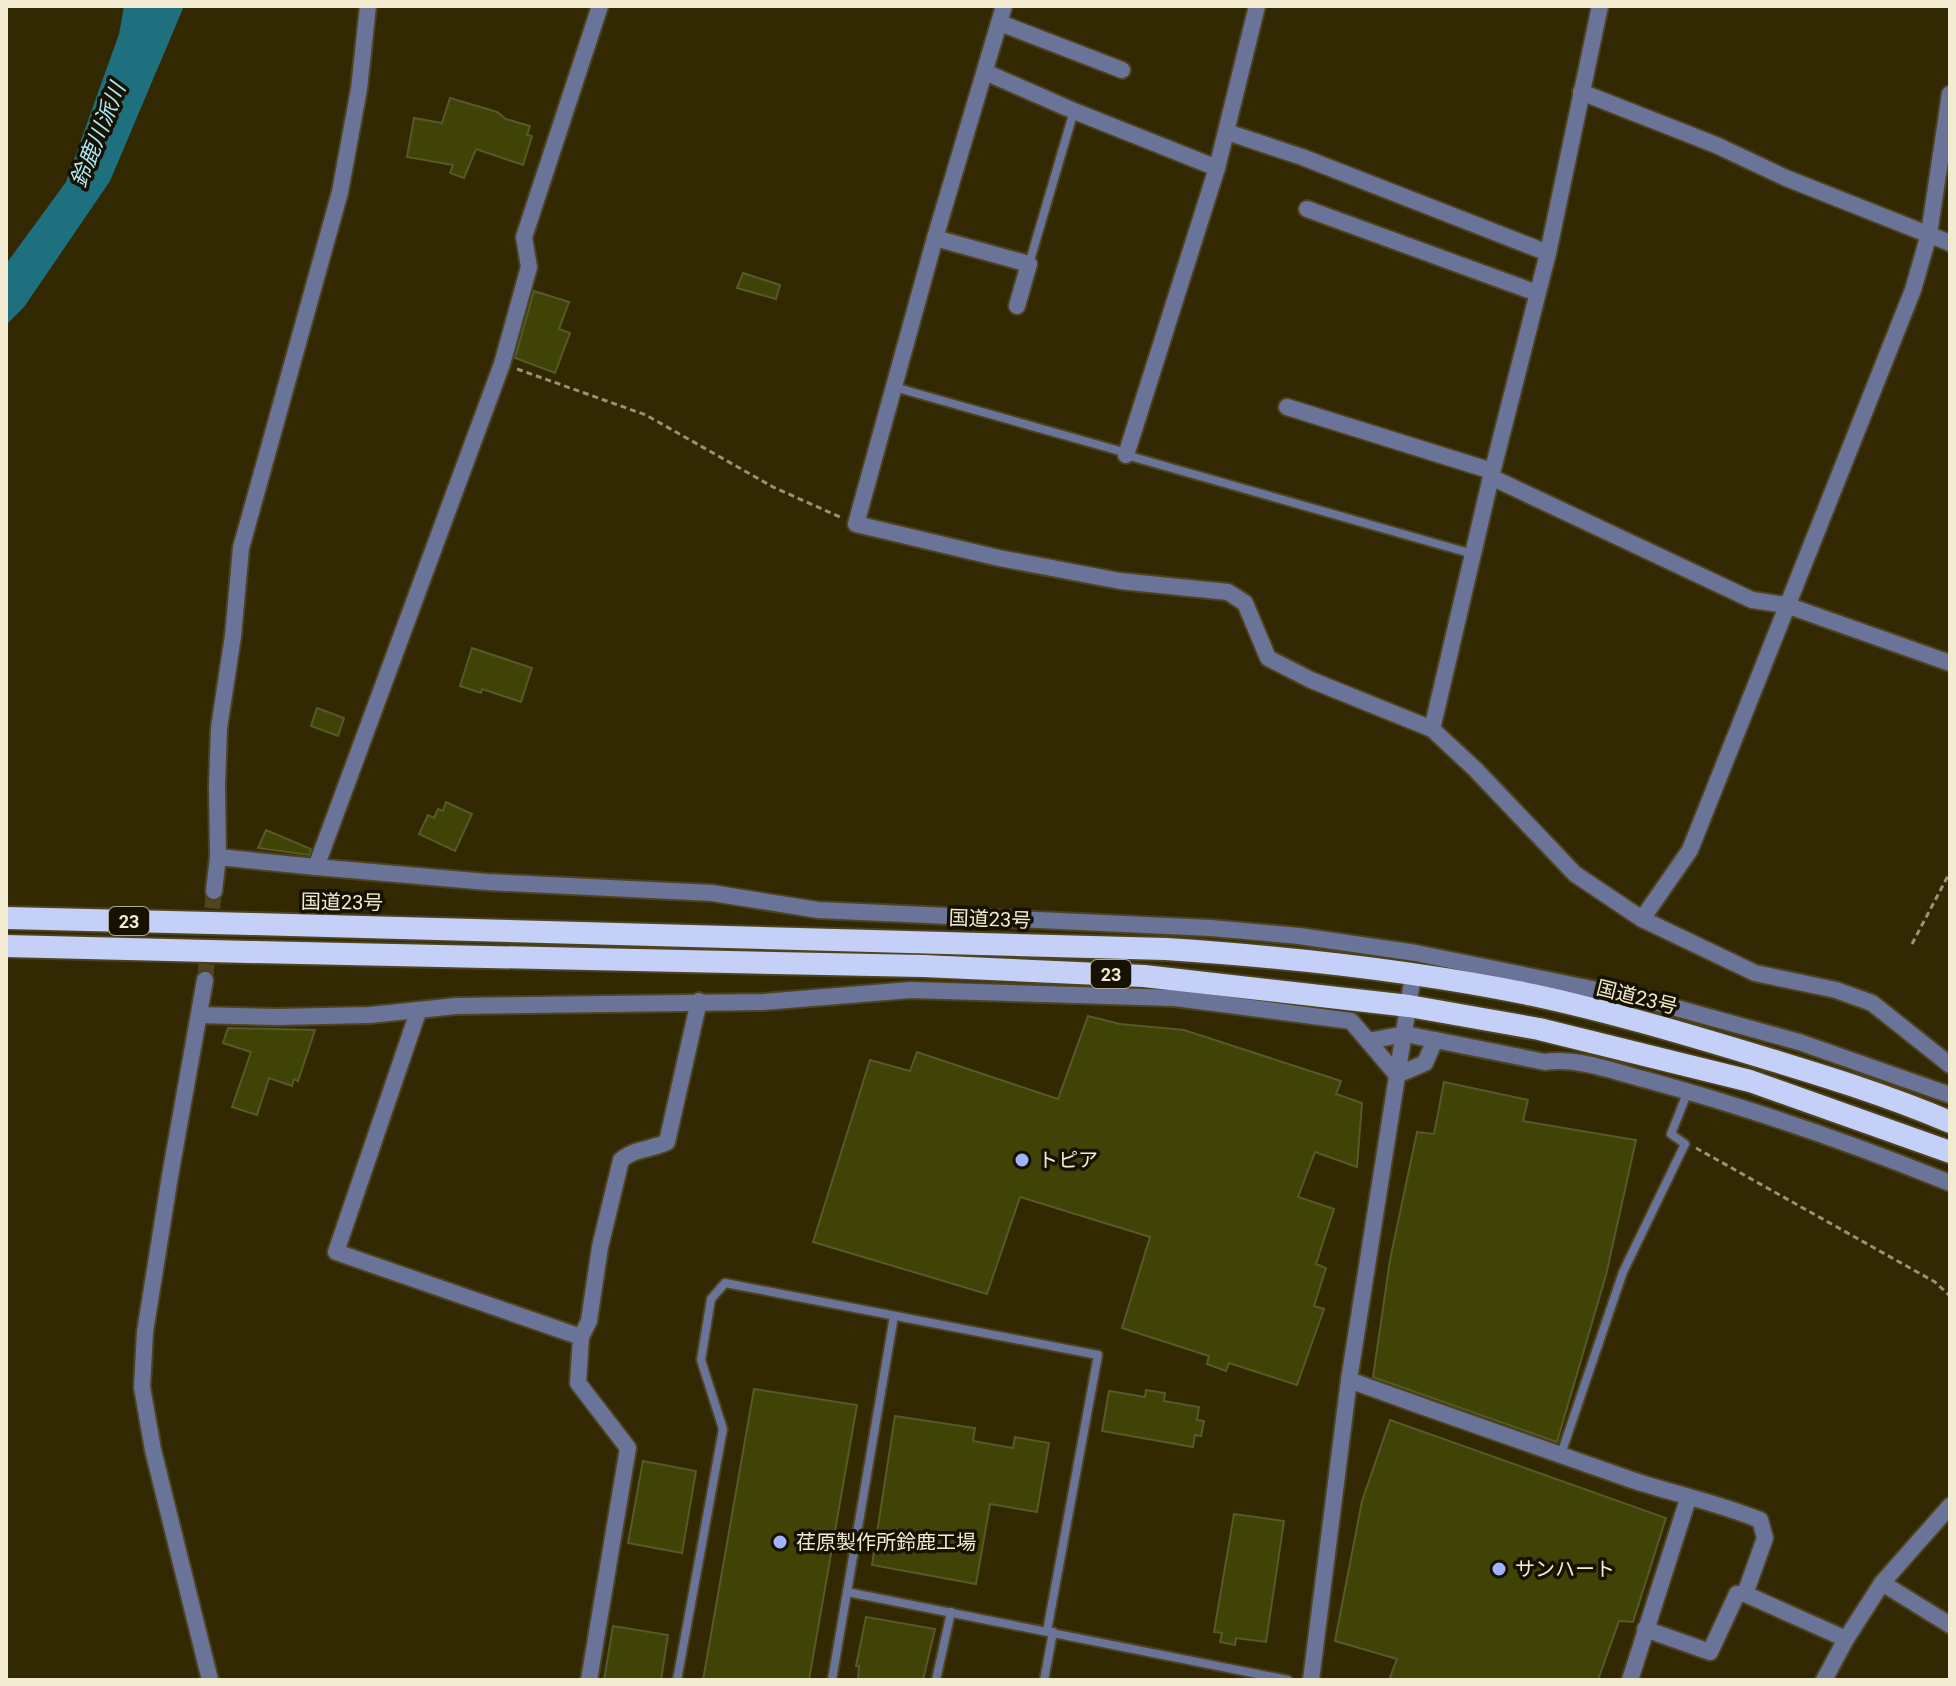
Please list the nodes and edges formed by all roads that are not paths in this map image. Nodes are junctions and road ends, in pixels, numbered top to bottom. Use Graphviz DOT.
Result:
graph roads {
  1 [pos="368,6"];
  2 [pos="600,6"];
  3 [pos="1004,6"];
  4 [pos="1257,6"];
  5 [pos="1600,6"];
  6 [pos="1000,23"];
  7 [pos="1122,70"];
  8 [pos="985,72"];
  9 [pos="1581,92"];
  10 [pos="1950,94"];
  11 [pos="1074,111"];
  12 [pos="1227,132"];
  13 [pos="1217,168"];
  14 [pos="1307,209"];
  15 [pos="1929,234"];
  16 [pos="935,238"];
  17 [pos="1950,243"];
  18 [pos="1548,253"];
  19 [pos="1029,264"];
  20 [pos="1537,293"];
  21 [pos="1017,306"];
  22 [pos="894,387"];
  23 [pos="1287,407"];
  24 [pos="1126,454"];
  25 [pos="1492,474"];
  26 [pos="1473,554"];
  27 [pos="1786,605"];
  28 [pos="1950,663"];
  29 [pos="1432,729"];
  30 [pos="218,857"];
  31 [pos="316,867"];
  32 [pos="214,891"];
  33 [pos="6,918"];
  34 [pos="1642,919"];
  35 [pos="6,946"];
  36 [pos="1413,975"];
  37 [pos="205,980"];
  38 [pos="699,1001"];
  39 [pos="1409,1006"];
  40 [pos="418,1012"];
  41 [pos="199,1015"];
  42 [pos="1405,1034"];
  43 [pos="1565,1036"];
  44 [pos="1435,1040"];
  45 [pos="1368,1041"];
  46 [pos="1560,1060"];
  47 [pos="1950,1065"];
  48 [pos="1397,1075"];
  49 [pos="1688,1091"];
  50 [pos="1950,1095"];
  51 [pos="1950,1122"];
  52 [pos="1950,1152"];
  53 [pos="1950,1183"];
  54 [pos="894,1316"];
  55 [pos="581,1337"];
  56 [pos="1349,1380"];
  57 [pos="1560,1455"];
  58 [pos="1688,1499"];
  59 [pos="1950,1507"];
  60 [pos="1882,1583"];
  61 [pos="847,1592"];
  62 [pos="1745,1594"];
  63 [pos="951,1612"];
  64 [pos="1950,1625"];
  65 [pos="1645,1629"];
  66 [pos="1050,1632"];
  67 [pos="1846,1639"];
  68 [pos="210,1680"];
  69 [pos="589,1680"];
  70 [pos="677,1680"];
  71 [pos="832,1680"];
  72 [pos="936,1680"];
  73 [pos="1044,1680"];
  74 [pos="1288,1680"];
  75 [pos="1311,1680"];
  76 [pos="1630,1680"];
  77 [pos="1824,1680"];
  1 -- 30 [label="street"];
  2 -- 31 [label="street"];
  3 -- 6 [label="street"];
  4 -- 12 [label="street"];
  5 -- 9 [label="street"];
  6 -- 7 [label="street"];
  6 -- 8 [label="street"];
  8 -- 11 [label="street"];
  8 -- 16 [label="street"];
  9 -- 15 [label="street"];
  9 -- 18 [label="street"];
  10 -- 15 [label="street"];
  11 -- 13 [label="street"];
  11 -- 19 [label="lane"];
  12 -- 13 [label="street"];
  12 -- 18 [label="street"];
  13 -- 24 [label="street"];
  14 -- 20 [label="street"];
  15 -- 17 [label="street"];
  15 -- 27 [label="street"];
  16 -- 19 [label="street"];
  16 -- 22 [label="street"];
  18 -- 20 [label="street"];
  19 -- 21 [label="street"];
  20 -- 25 [label="street"];
  22 -- 24 [label="lane"];
  22 -- 29 [label="street"];
  23 -- 25 [label="street"];
  24 -- 26 [label="lane"];
  25 -- 26 [label="street"];
  25 -- 27 [label="street"];
  26 -- 29 [label="street"];
  27 -- 28 [label="street"];
  27 -- 34 [label="street"];
  29 -- 34 [label="street"];
  30 -- 31 [label="street"];
  30 -- 32 [label="street"];
  31 -- 50 [label="street"];
  33 -- 36 [label="highway, 国道23号 / 23, bridge"];
  34 -- 47 [label="street"];
  35 -- 39 [label="highway, 23, bridge"];
  36 -- 39 [label="street"];
  36 -- 51 [label="highway, 国道23号 / 23"];
  37 -- 41 [label="street"];
  38 -- 40 [label="street"];
  38 -- 45 [label="street"];
  38 -- 55 [label="street"];
  39 -- 42 [label="street"];
  39 -- 43 [label="highway, 23"];
  40 -- 41 [label="street"];
  40 -- 55 [label="street"];
  41 -- 68 [label="street"];
  42 -- 44 [label="street"];
  42 -- 45 [label="street"];
  42 -- 48 [label="street"];
  43 -- 46 [label="street"];
  43 -- 52 [label="highway, 23"];
  44 -- 46 [label="street"];
  44 -- 48 [label="street"];
  45 -- 48 [label="street"];
  46 -- 49 [label="street"];
  48 -- 56 [label="street"];
  49 -- 53 [label="street"];
  49 -- 57 [label="lane"];
  54 -- 61 [label="lane"];
  54 -- 66 [label="lane"];
  54 -- 70 [label="lane"];
  55 -- 69 [label="street"];
  56 -- 57 [label="street"];
  56 -- 75 [label="street"];
  57 -- 58 [label="street"];
  58 -- 62 [label="street"];
  58 -- 65 [label="street"];
  59 -- 60 [label="street"];
  60 -- 64 [label="street"];
  60 -- 67 [label="street"];
  61 -- 63 [label="lane"];
  61 -- 71 [label="lane"];
  62 -- 65 [label="street"];
  62 -- 67 [label="street"];
  63 -- 66 [label="lane"];
  63 -- 72 [label="lane"];
  65 -- 76 [label="street"];
  66 -- 73 [label="lane"];
  66 -- 74 [label="lane"];
  67 -- 77 [label="street"];
}
